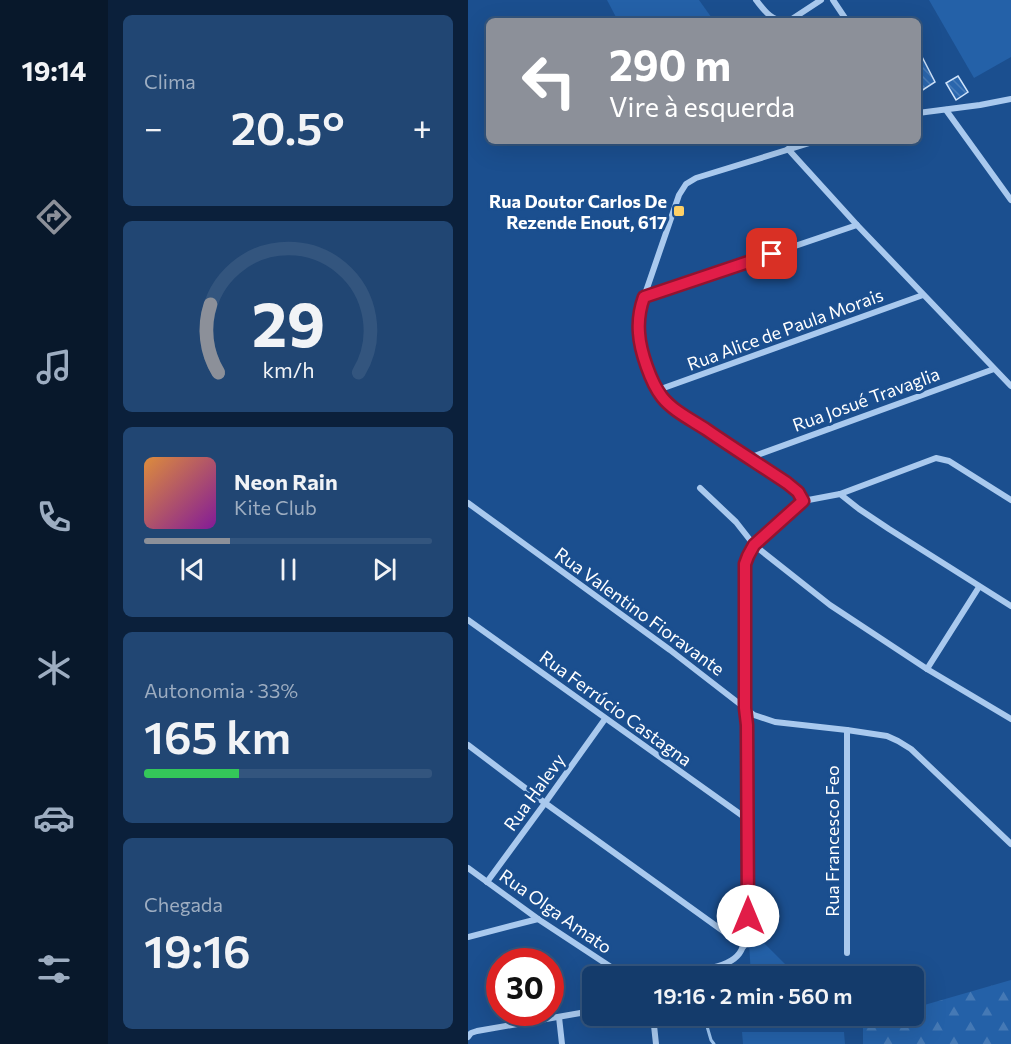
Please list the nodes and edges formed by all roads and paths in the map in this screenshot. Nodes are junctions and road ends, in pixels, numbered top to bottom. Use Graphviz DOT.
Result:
graph roads {
  1 [pos="756,0"];
  2 [pos="821,0"];
  3 [pos="833,0"];
  4 [pos="774,18"];
  5 [pos="794,18"];
  6 [pos="845,18"];
  7 [pos="1011,99"];
  8 [pos="946,110"];
  9 [pos="921,113"];
  10 [pos="806,144"];
  11 [pos="788,149"];
  12 [pos="1011,200"];
  13 [pos="857,225"];
  14 [pos="923,295"];
  15 [pos="644,297"];
  16 [pos="994,369"];
  17 [pos="1011,386"];
  18 [pos="658,390"];
  19 [pos="749,458"];
  20 [pos="700,488"];
  21 [pos="840,494"];
  22 [pos="1011,500"];
  23 [pos="803,501"];
  24 [pos="468,503"];
  25 [pos="754,545"];
  26 [pos="979,587"];
  27 [pos="1011,606"];
  28 [pos="468,620"];
  29 [pos="927,669"];
  30 [pos="745,708"];
  31 [pos="605,718"];
  32 [pos="1011,719"];
  33 [pos="847,730"];
  34 [pos="468,745"];
  35 [pos="545,803"];
  36 [pos="747,819"];
  37 [pos="1011,844"];
  38 [pos="468,868"];
  39 [pos="487,882"];
  40 [pos="538,919"];
  41 [pos="468,937"];
  42 [pos="744,946"];
  43 [pos="847,953"];
  44 [pos="609,966"];
  45 [pos="722,966"];
  46 [pos="582,1013"];
  47 [pos="564,1016"];
  48 [pos="506,1026"];
  49 [pos="560,1026"];
  50 [pos="654,1026"];
  51 [pos="468,1036"];
  52 [pos="562,1044"];
  53 [pos="656,1044"];
  1 -- 4 [label="street"];
  2 -- 5 [label="street"];
  3 -- 6 [label="street"];
  7 -- 8 [label="street"];
  8 -- 9 [label="street"];
  8 -- 12 [label="street"];
  10 -- 11 [label="street"];
  11 -- 13 [label="street"];
  11 -- 15 [label="street"];
  13 -- 14 [label="street"];
  13 -- 15 [label="street"];
  14 -- 16 [label="street"];
  14 -- 18 [label="street, Rua Alice de Paula Morais"];
  15 -- 18 [label="street"];
  16 -- 17 [label="street"];
  16 -- 19 [label="street, Rua Josué Travaglia"];
  18 -- 19 [label="street"];
  19 -- 23 [label="street"];
  20 -- 25 [label="street"];
  21 -- 22 [label="street"];
  21 -- 23 [label="street"];
  21 -- 26 [label="street"];
  23 -- 25 [label="street"];
  24 -- 30 [label="street, Rua Valentino Fioravante"];
  25 -- 29 [label="street"];
  25 -- 30 [label="street"];
  26 -- 27 [label="street"];
  26 -- 29 [label="street"];
  28 -- 31 [label="street, Rua Ferrúcio Castagna"];
  29 -- 32 [label="street"];
  30 -- 33 [label="street, Rua Valentino Fioravante"];
  30 -- 36 [label="street"];
  31 -- 35 [label="street, Rua Halevy"];
  31 -- 36 [label="street, Rua Ferrúcio Castagna"];
  33 -- 37 [label="street, Rua Valentino Fioravante"];
  33 -- 43 [label="street, Rua Francesco Feo"];
  34 -- 35 [label="street"];
  35 -- 39 [label="street, Rua Halevy"];
  35 -- 42 [label="street"];
  36 -- 42 [label="street"];
  38 -- 39 [label="street, Rua Olga Amato"];
  39 -- 40 [label="street, Rua Olga Amato"];
  40 -- 41 [label="street"];
  40 -- 44 [label="street, Rua Olga Amato"];
  42 -- 45 [label="street"];
  46 -- 47 [label="street"];
  48 -- 51 [label="street"];
  49 -- 52 [label="street"];
  50 -- 53 [label="street"];
}
